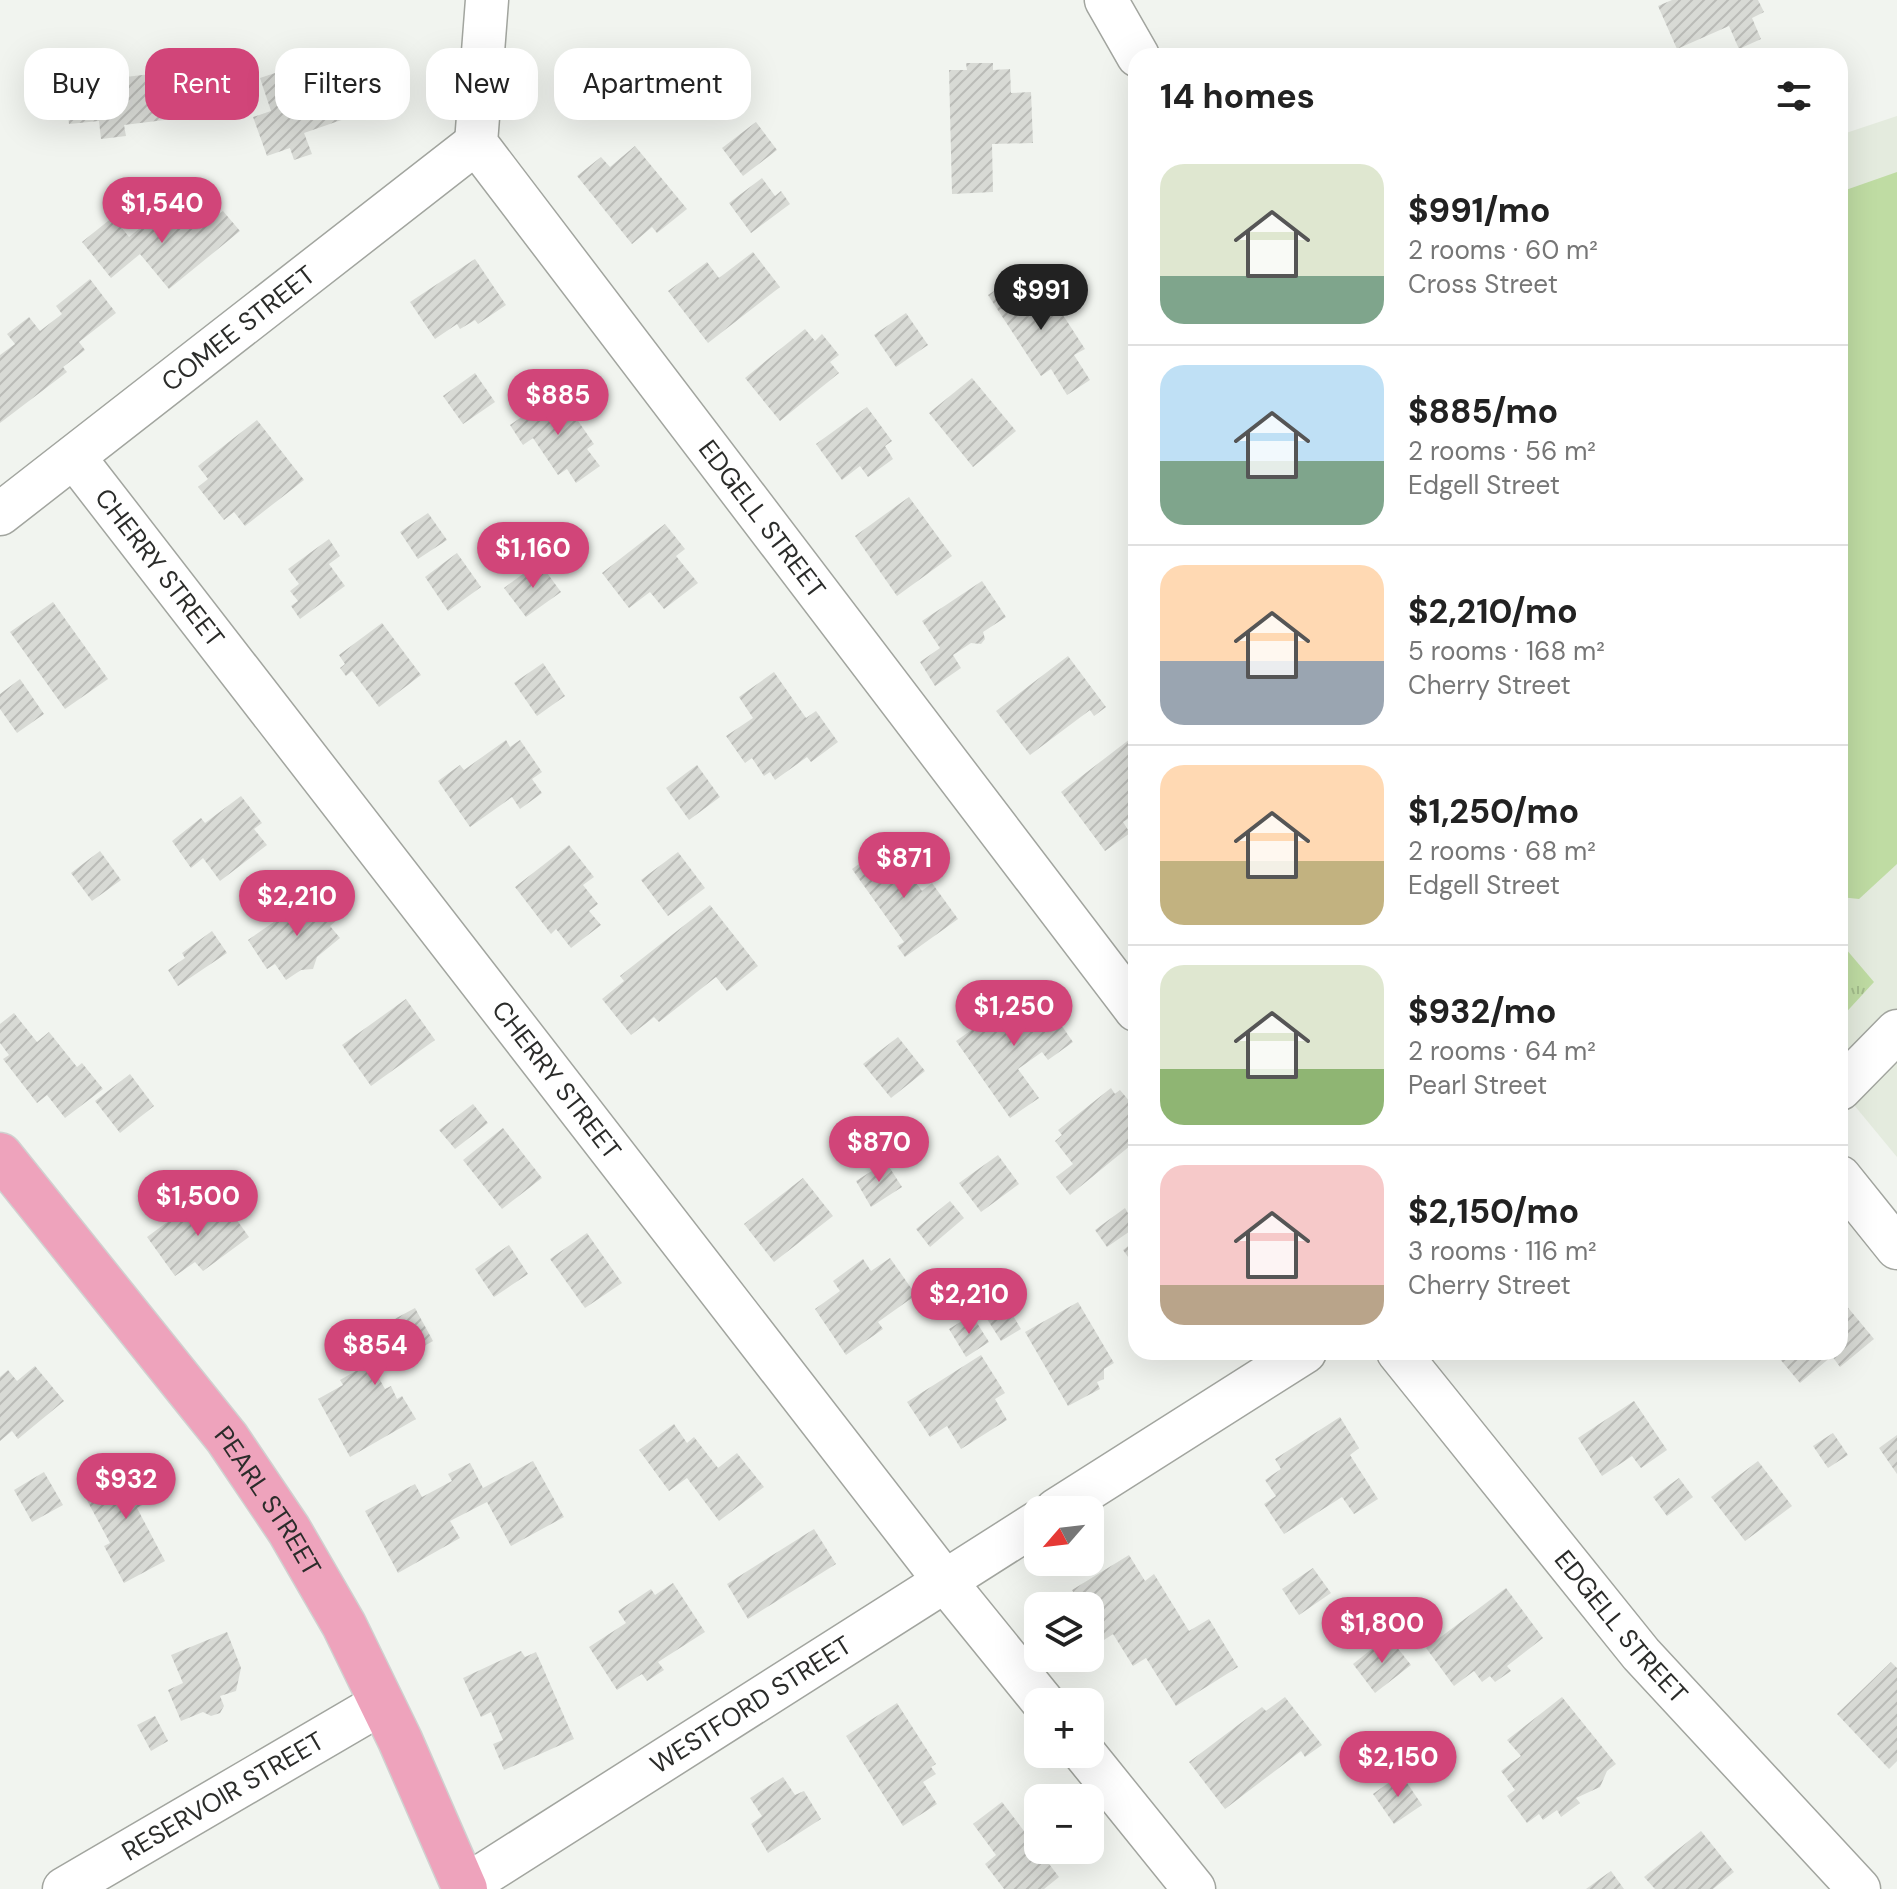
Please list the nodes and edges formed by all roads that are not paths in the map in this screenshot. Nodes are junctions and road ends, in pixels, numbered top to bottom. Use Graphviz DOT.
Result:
graph roads {
  1 [pos="487,0"];
  2 [pos="1106,0"];
  3 [pos="1133,48"];
  4 [pos="476,143"];
  5 [pos="74,457"];
  6 [pos="0,514"];
  7 [pos="1128,999"];
  8 [pos="1893,1044"];
  9 [pos="1848,1082"];
  10 [pos="0,1155"];
  11 [pos="1848,1187"];
  12 [pos="1897,1248"];
  13 [pos="1292,1360"];
  14 [pos="1404,1360"];
  15 [pos="1078,1496"];
  16 [pos="1024,1531"];
  17 [pos="944,1580"];
  18 [pos="1032,1688"];
  19 [pos="382,1703"];
  20 [pos="1096,1768"];
  21 [pos="464,1888"];
  22 [pos="64,1889"];
  23 [pos="1194,1889"];
  24 [pos="1859,1889"];
  1 -- 4 [label="street"];
  2 -- 3 [label="street"];
  4 -- 5 [label="street, COMEE STREET"];
  4 -- 7 [label="street, EDGELL STREET"];
  5 -- 6 [label="street, COMEE STREET"];
  5 -- 17 [label="street, CHERRY STREET"];
  8 -- 9 [label="street"];
  10 -- 19 [label="main road, PEARL STREET"];
  11 -- 12 [label="street"];
  13 -- 15 [label="street"];
  14 -- 24 [label="street, EDGELL STREET"];
  16 -- 17 [label="street, WESTFORD STREET"];
  17 -- 18 [label="street, CHERRY STREET"];
  17 -- 21 [label="street, WESTFORD STREET"];
  19 -- 21 [label="main road, PEARL STREET"];
  19 -- 22 [label="street, RESERVOIR STREET"];
  20 -- 23 [label="street"];
}
